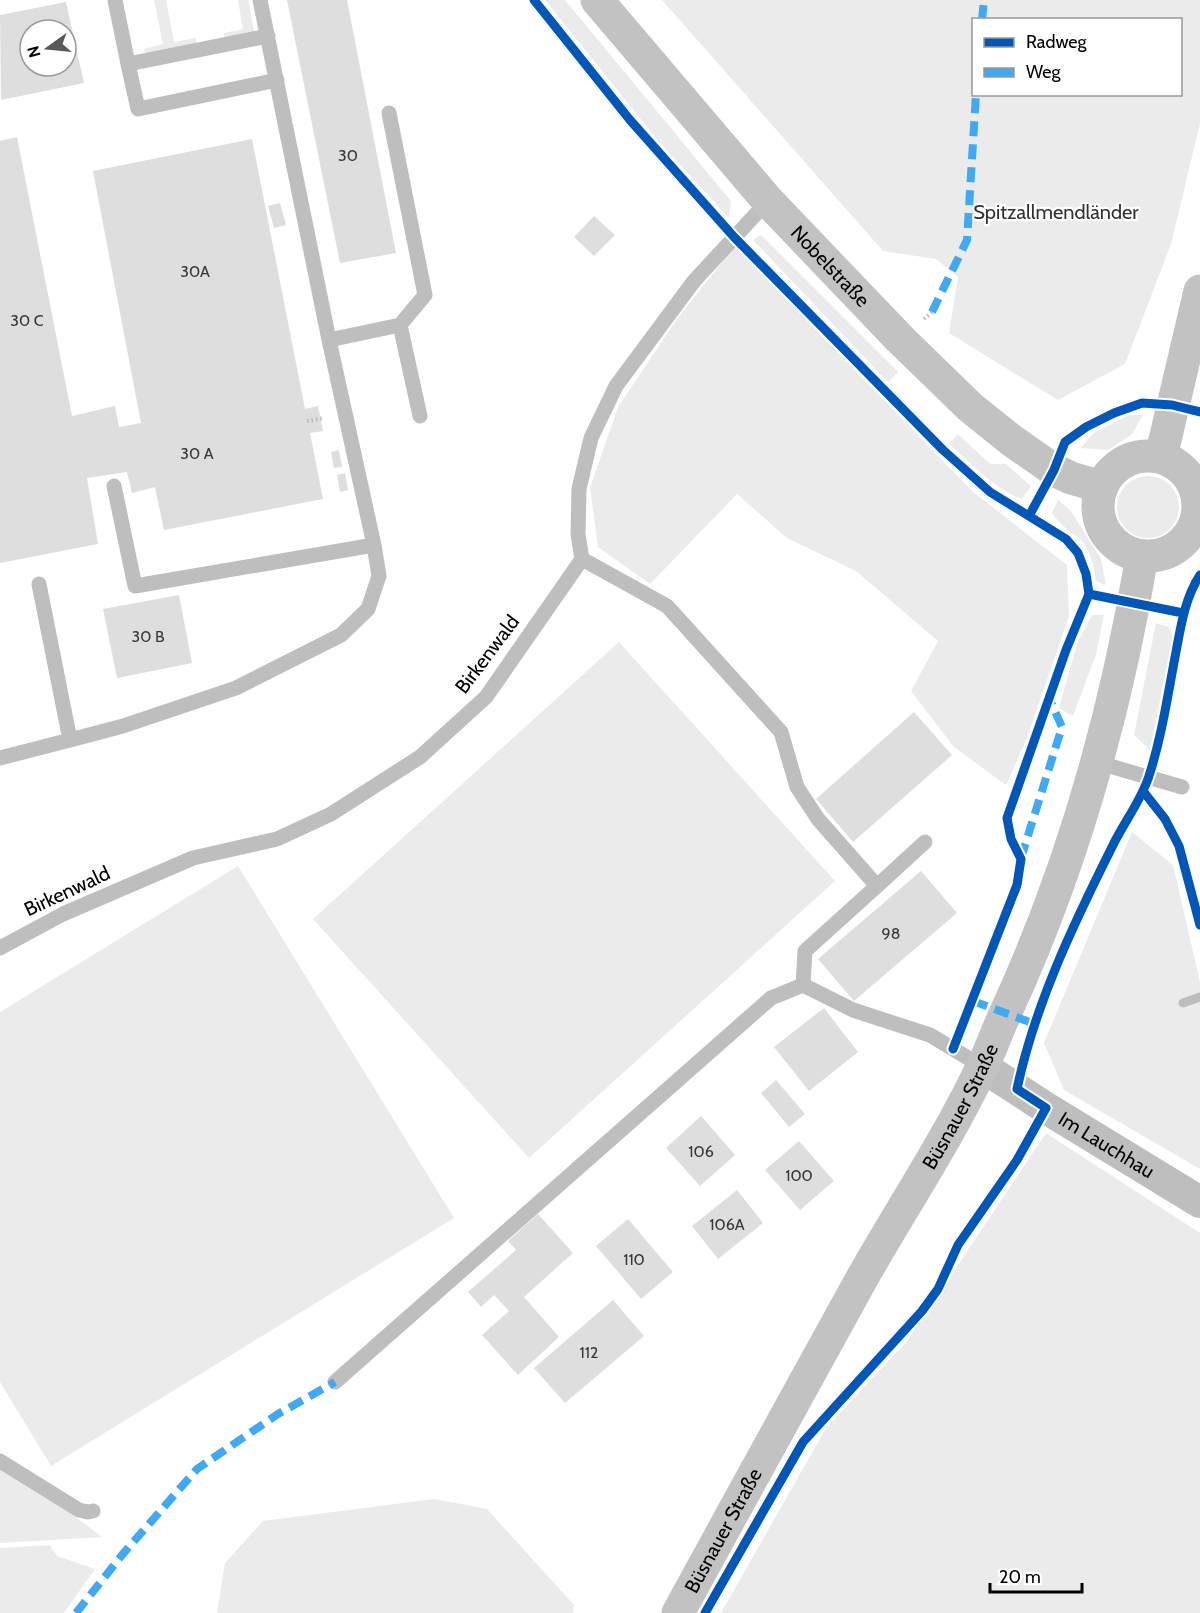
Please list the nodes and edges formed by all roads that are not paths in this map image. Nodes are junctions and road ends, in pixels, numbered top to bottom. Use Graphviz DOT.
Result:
graph roads {
  1 [pos="115,0"];
  2 [pos="260,0"];
  3 [pos="597,0"];
  4 [pos="267,36"];
  5 [pos="128,64"];
  6 [pos="277,80"];
  7 [pos="389,112"];
  8 [pos="768,201"];
  9 [pos="1200,291"];
  10 [pos="400,325"];
  11 [pos="329,340"];
  12 [pos="420,416"];
  13 [pos="1161,457"];
  14 [pos="114,486"];
  15 [pos="1102,487"];
  16 [pos="1199,509"];
  17 [pos="374,545"];
  18 [pos="1142,556"];
  19 [pos="582,559"];
  20 [pos="39,584"];
  21 [pos="70,740"];
  22 [pos="0,758"];
  23 [pos="1096,762"];
  24 [pos="1182,788"];
  25 [pos="925,842"];
  26 [pos="877,886"];
  27 [pos="0,948"];
  28 [pos="803,985"];
  29 [pos="982,1067"];
  30 [pos="1200,1202"];
  31 [pos="335,1382"];
  32 [pos="0,1461"];
  33 [pos="93,1511"];
  34 [pos="678,1613"];
  1 -- 5 [label="lane"];
  2 -- 4 [label="lane"];
  3 -- 8 [label="street, Nobelstraße"];
  4 -- 5 [label="lane"];
  4 -- 6 [label="lane"];
  5 -- 6 [label="lane"];
  6 -- 11 [label="lane"];
  7 -- 10 [label="lane"];
  8 -- 15 [label="street, Nobelstraße"];
  8 -- 19 [label="lane"];
  9 -- 13 [label="street"];
  10 -- 11 [label="lane"];
  10 -- 12 [label="lane"];
  11 -- 17 [label="lane"];
  13 -- 15 [label="street"];
  13 -- 16 [label="street"];
  14 -- 17 [label="lane"];
  15 -- 18 [label="street"];
  16 -- 18 [label="street"];
  17 -- 21 [label="lane"];
  18 -- 23 [label="street, Büsnauer Straße"];
  19 -- 26 [label="lane"];
  19 -- 27 [label="lane, Birkenwald"];
  20 -- 21 [label="lane"];
  21 -- 22 [label="lane"];
  23 -- 24 [label="lane"];
  23 -- 29 [label="street, Büsnauer Straße"];
  25 -- 26 [label="lane"];
  26 -- 28 [label="lane"];
  28 -- 29 [label="lane"];
  28 -- 31 [label="lane"];
  29 -- 30 [label="street, Im Lauchhau"];
  29 -- 34 [label="street, Büsnauer Straße"];
  32 -- 33 [label="lane"];
}
